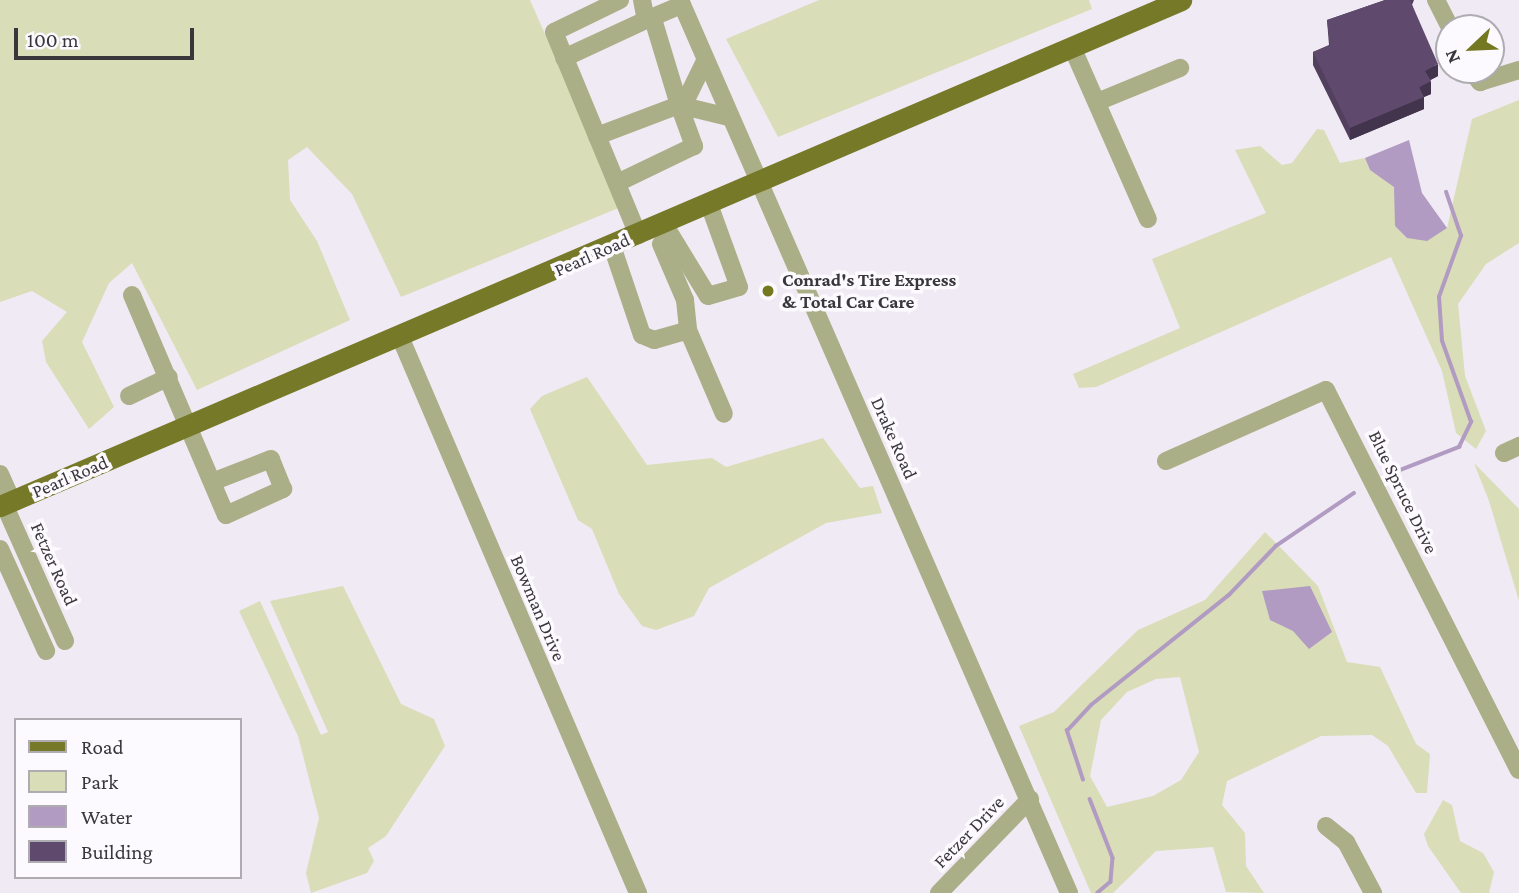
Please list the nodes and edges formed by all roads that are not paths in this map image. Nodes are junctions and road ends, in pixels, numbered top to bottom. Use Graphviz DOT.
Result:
graph roads {
  1 [pos="620,0"];
  2 [pos="642,0"];
  3 [pos="1181,0"];
  4 [pos="681,3"];
  5 [pos="650,20"];
  6 [pos="1072,47"];
  7 [pos="564,58"];
  8 [pos="705,61"];
  9 [pos="1180,68"];
  10 [pos="1097,103"];
  11 [pos="682,104"];
  12 [pos="729,117"];
  13 [pos="597,136"];
  14 [pos="617,183"];
  15 [pos="758,183"];
  16 [pos="709,204"];
  17 [pos="1148,219"];
  18 [pos="652,229"];
  19 [pos="612,246"];
  20 [pos="132,295"];
  21 [pos="688,330"];
  22 [pos="401,339"];
  23 [pos="169,377"];
  24 [pos="129,396"];
  25 [pos="724,414"];
  26 [pos="190,427"];
  27 [pos="1166,461"];
  28 [pos="0,474"];
  29 [pos="212,482"];
  30 [pos="5,504"];
  31 [pos="0,549"];
  32 [pos="65,641"];
  33 [pos="46,652"];
  34 [pos="1519,770"];
  35 [pos="1030,799"];
  36 [pos="1326,826"];
  37 [pos="638,893"];
  38 [pos="939,893"];
  39 [pos="1069,893"];
  40 [pos="1373,893"];
  1 -- 7 [label="street"];
  2 -- 5 [label="street"];
  3 -- 6 [label="main road, Pearl Road"];
  4 -- 5 [label="street"];
  4 -- 8 [label="street, Drake Road"];
  5 -- 7 [label="street"];
  5 -- 11 [label="street"];
  6 -- 10 [label="street"];
  6 -- 15 [label="main road, Pearl Road"];
  7 -- 13 [label="street"];
  8 -- 11 [label="street"];
  8 -- 12 [label="street, Drake Road"];
  9 -- 10 [label="street"];
  10 -- 17 [label="street"];
  11 -- 12 [label="street"];
  11 -- 13 [label="street"];
  11 -- 14 [label="street"];
  12 -- 15 [label="street, Drake Road"];
  13 -- 14 [label="street"];
  14 -- 18 [label="street"];
  15 -- 16 [label="main road, Pearl Road"];
  15 -- 35 [label="street, Drake Road"];
  16 -- 18 [label="main road, Pearl Road"];
  16 -- 18 [label="street"];
  18 -- 19 [label="main road, Pearl Road"];
  18 -- 21 [label="street"];
  19 -- 21 [label="street"];
  19 -- 22 [label="main road, Pearl Road"];
  20 -- 23 [label="street"];
  21 -- 25 [label="street"];
  22 -- 26 [label="main road, Pearl Road"];
  22 -- 37 [label="street, Bowman Drive"];
  23 -- 24 [label="street"];
  23 -- 26 [label="street"];
  26 -- 29 [label="street"];
  26 -- 30 [label="main road, Pearl Road"];
  27 -- 34 [label="street, Blue Spruce Drive"];
  28 -- 30 [label="street, Fetzer Road"];
  30 -- 32 [label="street, Fetzer Road"];
  31 -- 33 [label="street"];
  35 -- 38 [label="street, Fetzer Drive"];
  35 -- 39 [label="street, Drake Road"];
  36 -- 40 [label="street"];
}
